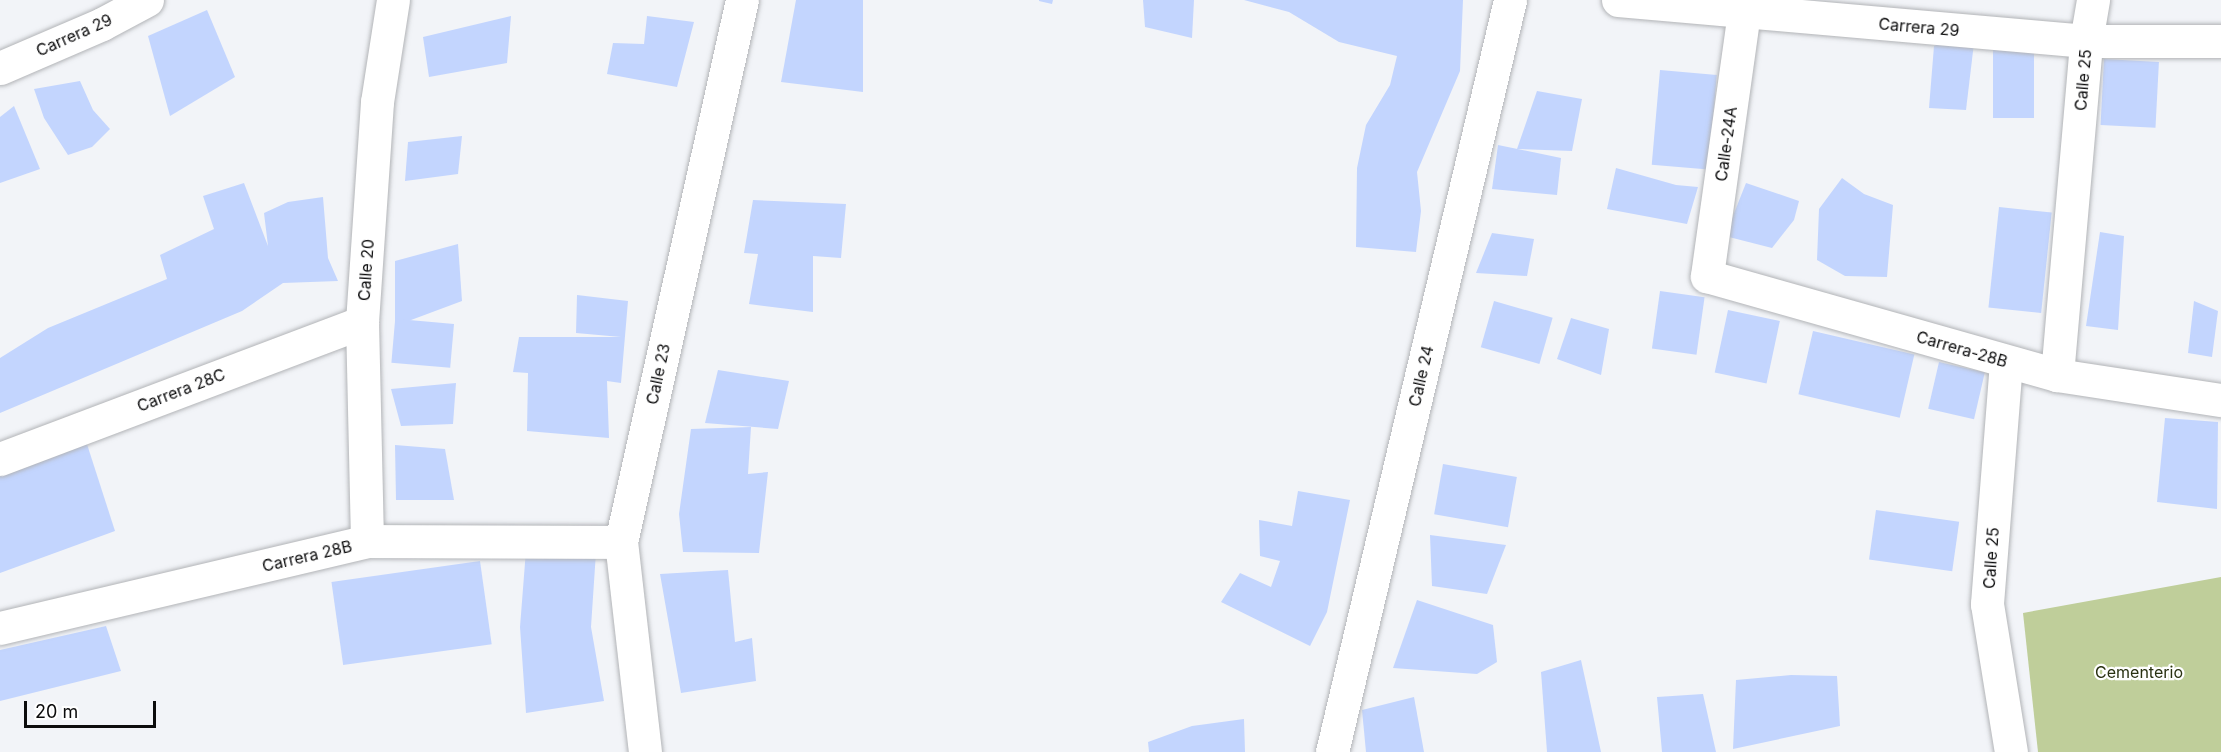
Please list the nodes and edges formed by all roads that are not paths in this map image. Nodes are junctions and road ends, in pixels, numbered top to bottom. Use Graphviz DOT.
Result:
graph roads {
  1 [pos="147,0"];
  2 [pos="393,0"];
  3 [pos="742,0"];
  4 [pos="1510,0"];
  5 [pos="1618,0"];
  6 [pos="2093,0"];
  7 [pos="99,12"];
  8 [pos="1744,12"];
  9 [pos="2086,41"];
  10 [pos="2221,41"];
  11 [pos="0,68"];
  12 [pos="1707,276"];
  13 [pos="362,322"];
  14 [pos="2006,362"];
  15 [pos="2057,375"];
  16 [pos="2221,400"];
  17 [pos="0,459"];
  18 [pos="367,541"];
  19 [pos="621,543"];
  20 [pos="0,628"];
  21 [pos="645,752"];
  22 [pos="1332,752"];
  23 [pos="2011,752"];
  1 -- 7 [label="street, Carrera 29"];
  2 -- 13 [label="street, Calle 20"];
  3 -- 19 [label="street, Calle 23"];
  4 -- 22 [label="street, Calle 24"];
  5 -- 8 [label="street, Carrera 29"];
  6 -- 9 [label="street, Calle 25"];
  7 -- 11 [label="street, Carrera 29"];
  8 -- 9 [label="street, Carrera 29"];
  8 -- 12 [label="street, Calle-24A"];
  9 -- 10 [label="street, Carrera 29"];
  9 -- 15 [label="street, Calle 25"];
  12 -- 14 [label="street, Carrera-28B"];
  13 -- 17 [label="street, Carrera 28C"];
  13 -- 18 [label="street, Calle 20"];
  14 -- 15 [label="street, Carrera-28B"];
  14 -- 23 [label="street, Calle 25"];
  15 -- 16 [label="street, Carrera-28B"];
  18 -- 19 [label="street, Carrera 28B"];
  18 -- 20 [label="street, Carrera 28B"];
  19 -- 21 [label="street, Calle 23"];
}
